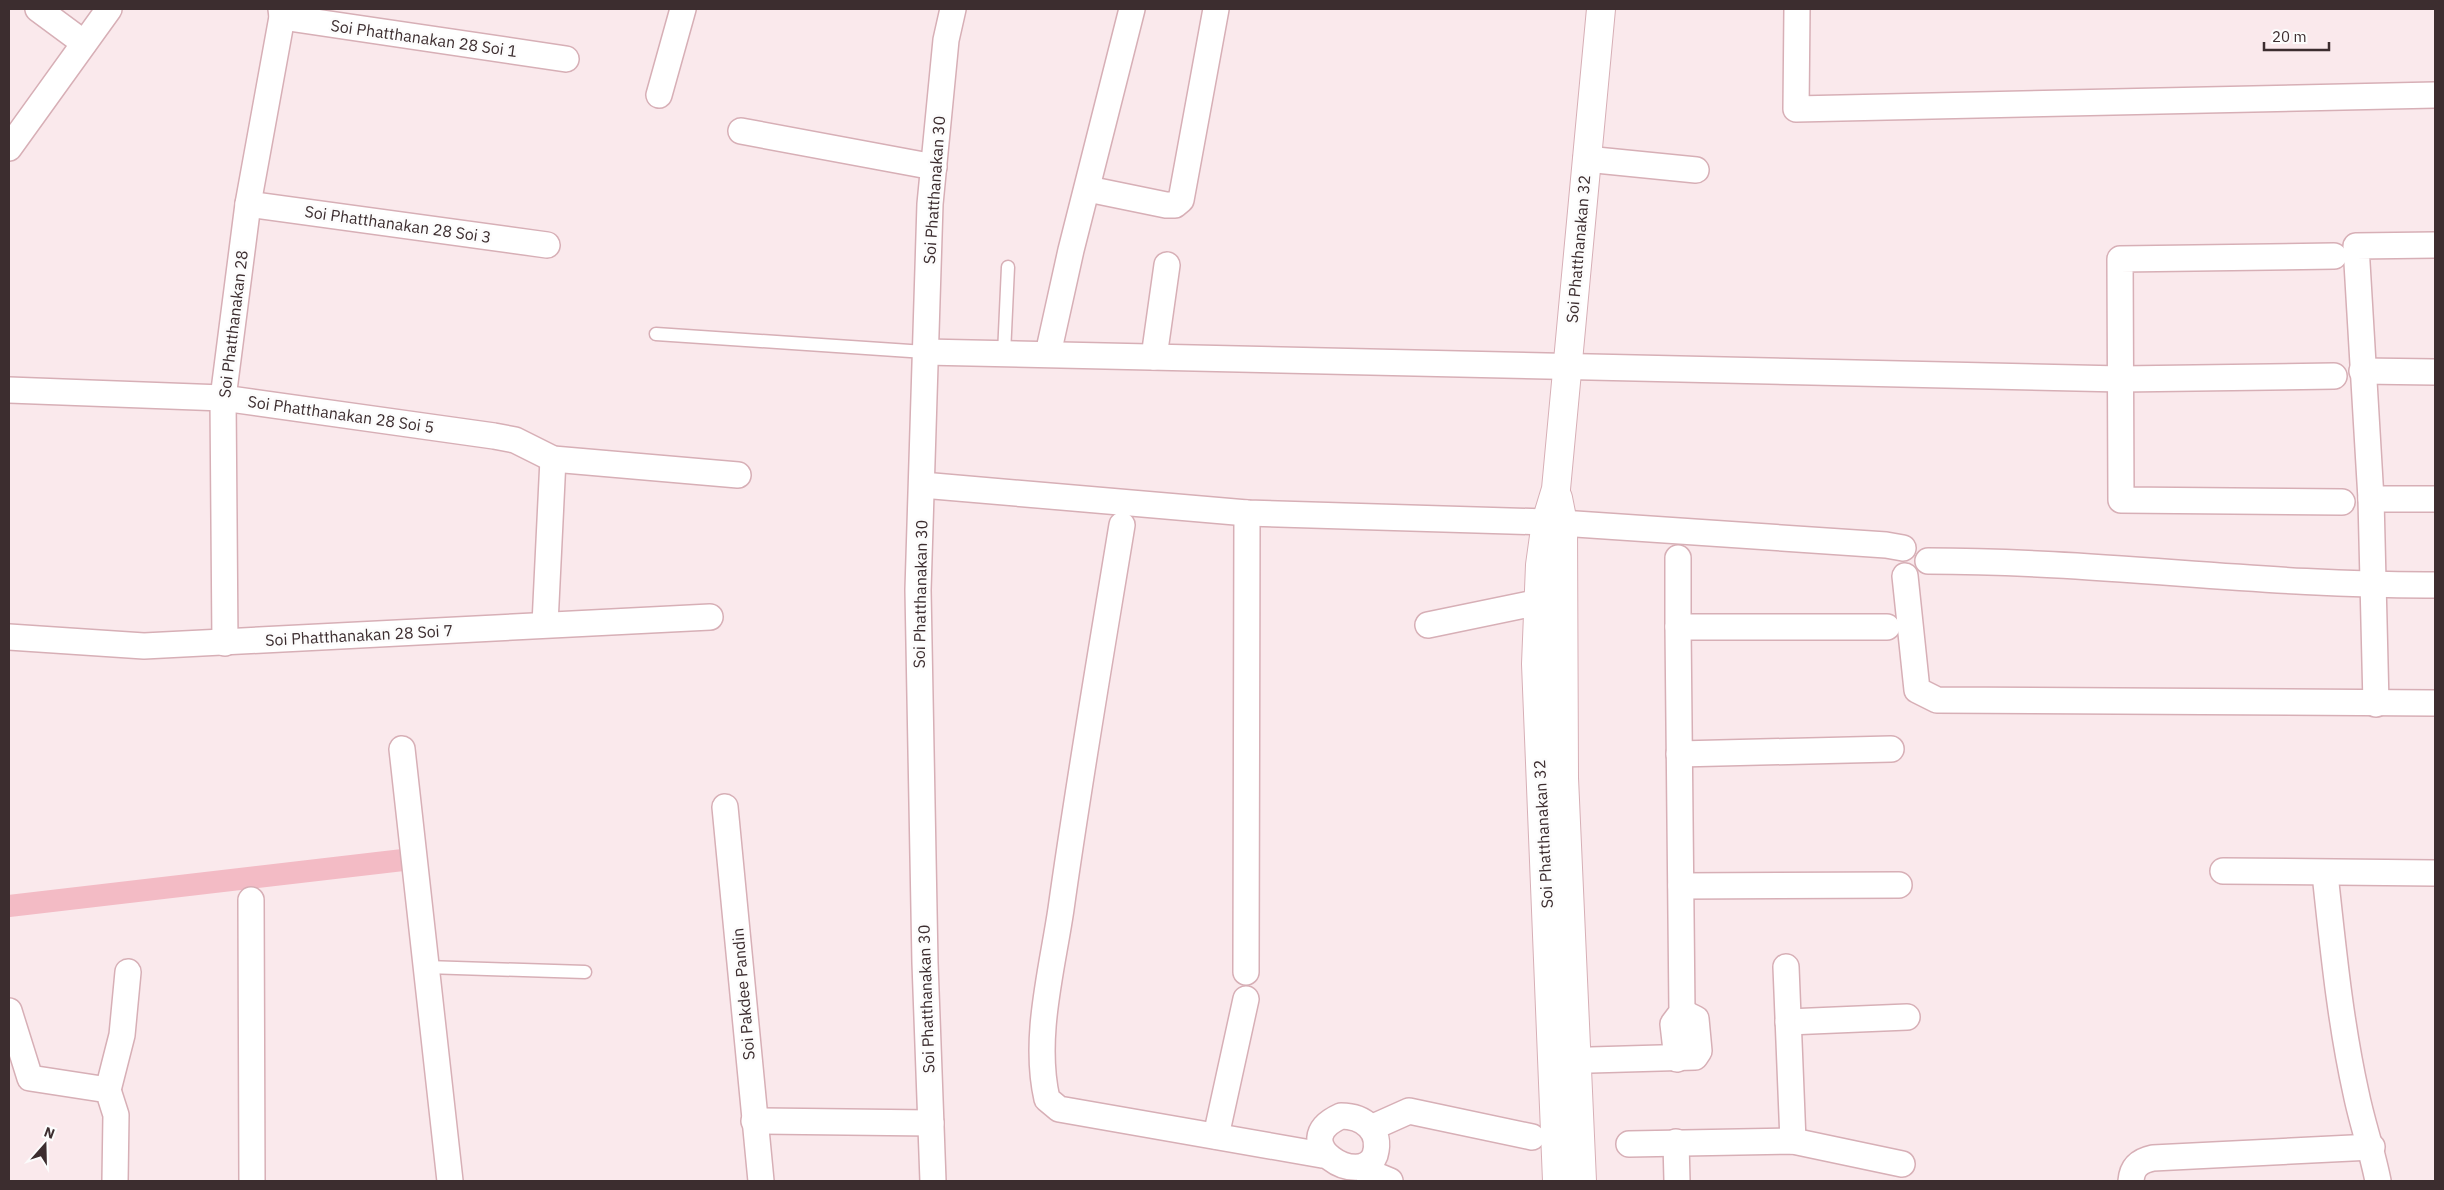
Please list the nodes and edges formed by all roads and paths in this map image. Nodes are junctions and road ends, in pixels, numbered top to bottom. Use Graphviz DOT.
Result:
graph roads {
  1 [pos="38,9"];
  2 [pos="109,9"];
  3 [pos="682,9"];
  4 [pos="953,9"];
  5 [pos="1132,9"];
  6 [pos="1216,9"];
  7 [pos="1601,9"];
  8 [pos="1797,9"];
  9 [pos="282,13"];
  10 [pos="84,43"];
  11 [pos="566,59"];
  12 [pos="659,95"];
  13 [pos="2435,95"];
  14 [pos="741,131"];
  15 [pos="9,148"];
  16 [pos="1586,159"];
  17 [pos="934,167"];
  18 [pos="1696,170"];
  19 [pos="1088,189"];
  20 [pos="248,204"];
  21 [pos="547,245"];
  22 [pos="2435,245"];
  23 [pos="2334,256"];
  24 [pos="1167,265"];
  25 [pos="1008,267"];
  26 [pos="656,334"];
  27 [pos="925,352"];
  28 [pos="1004,354"];
  29 [pos="1048,354"];
  30 [pos="1154,357"];
  31 [pos="1568,366"];
  32 [pos="2362,372"];
  33 [pos="2435,372"];
  34 [pos="2334,376"];
  35 [pos="2121,379"];
  36 [pos="9,390"];
  37 [pos="223,398"];
  38 [pos="553,459"];
  39 [pos="738,474"];
  40 [pos="922,485"];
  41 [pos="2371,499"];
  42 [pos="2435,499"];
  43 [pos="2342,502"];
  44 [pos="1247,513"];
  45 [pos="1554,523"];
  46 [pos="1122,525"];
  47 [pos="1903,548"];
  48 [pos="1678,558"];
  49 [pos="1928,561"];
  50 [pos="1905,576"];
  51 [pos="2374,585"];
  52 [pos="2435,585"];
  53 [pos="1539,602"];
  54 [pos="710,617"];
  55 [pos="545,624"];
  56 [pos="1428,625"];
  57 [pos="1678,627"];
  58 [pos="1887,627"];
  59 [pos="9,637"];
  60 [pos="226,643"];
  61 [pos="2435,703"];
  62 [pos="2376,704"];
  63 [pos="402,749"];
  64 [pos="1891,749"];
  65 [pos="1680,754"];
  66 [pos="1552,779"];
  67 [pos="725,807"];
  68 [pos="2223,871"];
  69 [pos="2435,873"];
  70 [pos="2325,874"];
  71 [pos="1899,885"];
  72 [pos="1681,886"];
  73 [pos="251,900"];
  74 [pos="426,967"];
  75 [pos="1786,967"];
  76 [pos="128,972"];
  77 [pos="585,972"];
  78 [pos="1246,972"];
  79 [pos="1246,999"];
  80 [pos="9,1011"];
  81 [pos="1907,1017"];
  82 [pos="1788,1022"];
  83 [pos="1565,1061"];
  84 [pos="19,1078"];
  85 [pos="108,1090"];
  86 [pos="754,1121"];
  87 [pos="931,1123"];
  88 [pos="1371,1128"];
  89 [pos="1216,1136"];
  90 [pos="1532,1137"];
  91 [pos="1793,1141"];
  92 [pos="1676,1142"];
  93 [pos="1629,1144"];
  94 [pos="2372,1147"];
  95 [pos="1322,1155"];
  96 [pos="1902,1164"];
  97 [pos="1366,1171"];
  98 [pos="1339,1177"];
  99 [pos="115,1181"];
  100 [pos="252,1181"];
  101 [pos="450,1181"];
  102 [pos="761,1181"];
  103 [pos="933,1181"];
  104 [pos="1390,1181"];
  105 [pos="1558,1181"];
  106 [pos="1582,1181"];
  107 [pos="1677,1181"];
  108 [pos="2131,1181"];
  109 [pos="2378,1181"];
  1 -- 10 [label="street"];
  2 -- 10 [label="street"];
  3 -- 12 [label="street"];
  4 -- 17 [label="street, Soi Phatthanakan 30"];
  5 -- 19 [label="street"];
  6 -- 19 [label="street"];
  7 -- 16 [label="street, Soi Phatthanakan 32"];
  8 -- 13 [label="street"];
  9 -- 11 [label="street, Soi Phatthanakan 28 Soi 1"];
  9 -- 20 [label="street, Soi Phatthanakan 28"];
  10 -- 15 [label="street"];
  14 -- 17 [label="street"];
  16 -- 18 [label="street"];
  16 -- 31 [label="street, Soi Phatthanakan 32"];
  17 -- 27 [label="street, Soi Phatthanakan 30"];
  19 -- 29 [label="street"];
  20 -- 21 [label="street, Soi Phatthanakan 28 Soi 3"];
  20 -- 37 [label="street, Soi Phatthanakan 28"];
  22 -- 32 [label="street"];
  23 -- 35 [label="street"];
  24 -- 30 [label="street"];
  25 -- 28 [label="lane"];
  26 -- 27 [label="lane"];
  27 -- 28 [label="street"];
  27 -- 40 [label="street, Soi Phatthanakan 30"];
  28 -- 29 [label="street"];
  29 -- 30 [label="street"];
  30 -- 31 [label="street"];
  31 -- 35 [label="street"];
  31 -- 45 [label="street, Soi Phatthanakan 32"];
  32 -- 33 [label="street"];
  32 -- 41 [label="street"];
  34 -- 35 [label="street"];
  35 -- 43 [label="street"];
  36 -- 37 [label="street, Soi Phatthanakan 28 Soi 5"];
  37 -- 38 [label="street, Soi Phatthanakan 28 Soi 5"];
  37 -- 60 [label="street, Soi Phatthanakan 28"];
  38 -- 39 [label="street"];
  38 -- 55 [label="street"];
  40 -- 44 [label="street"];
  40 -- 87 [label="street, Soi Phatthanakan 30"];
  41 -- 42 [label="street"];
  41 -- 51 [label="street"];
  44 -- 45 [label="street"];
  44 -- 78 [label="street"];
  45 -- 47 [label="street"];
  45 -- 53 [label="street, Soi Phatthanakan 32"];
  45 -- 66 [label="street, Soi Phatthanakan 32"];
  46 -- 89 [label="street"];
  47 -- 49 [label="street"];
  47 -- 50 [label="street"];
  48 -- 57 [label="street"];
  49 -- 50 [label="street"];
  49 -- 51 [label="street"];
  50 -- 62 [label="street"];
  51 -- 52 [label="street"];
  51 -- 62 [label="street"];
  53 -- 56 [label="street"];
  53 -- 66 [label="street, Soi Phatthanakan 32"];
  54 -- 55 [label="street, Soi Phatthanakan 28 Soi 7"];
  55 -- 60 [label="street, Soi Phatthanakan 28 Soi 7"];
  57 -- 58 [label="street"];
  57 -- 65 [label="street"];
  59 -- 60 [label="street, Soi Phatthanakan 28 Soi 7"];
  61 -- 62 [label="street"];
  63 -- 74 [label="street"];
  64 -- 65 [label="street"];
  65 -- 72 [label="street"];
  66 -- 83 [label="street, Soi Phatthanakan 32"];
  67 -- 86 [label="street, Soi Pakdee Pandin"];
  68 -- 70 [label="street"];
  69 -- 70 [label="street"];
  70 -- 94 [label="street"];
  71 -- 72 [label="street"];
  72 -- 83 [label="street"];
  73 -- 100 [label="street"];
  74 -- 77 [label="lane"];
  74 -- 101 [label="street"];
  75 -- 82 [label="street"];
  76 -- 85 [label="street"];
  79 -- 89 [label="street"];
  80 -- 84 [label="street"];
  81 -- 82 [label="street"];
  82 -- 91 [label="street"];
  83 -- 105 [label="street, Soi Phatthanakan 32"];
  83 -- 106 [label="street, Soi Phatthanakan 32"];
  84 -- 85 [label="street"];
  85 -- 99 [label="street"];
  86 -- 87 [label="street"];
  86 -- 102 [label="street, Soi Pakdee Pandin"];
  87 -- 103 [label="street, Soi Phatthanakan 30"];
  88 -- 90 [label="street"];
  88 -- 95 [label="street"];
  88 -- 97 [label="street"];
  89 -- 95 [label="street"];
  91 -- 92 [label="street"];
  91 -- 96 [label="street"];
  92 -- 93 [label="street"];
  92 -- 107 [label="street"];
  94 -- 108 [label="street"];
  94 -- 109 [label="street"];
  95 -- 98 [label="street"];
  97 -- 98 [label="street"];
  97 -- 104 [label="street"];
}
